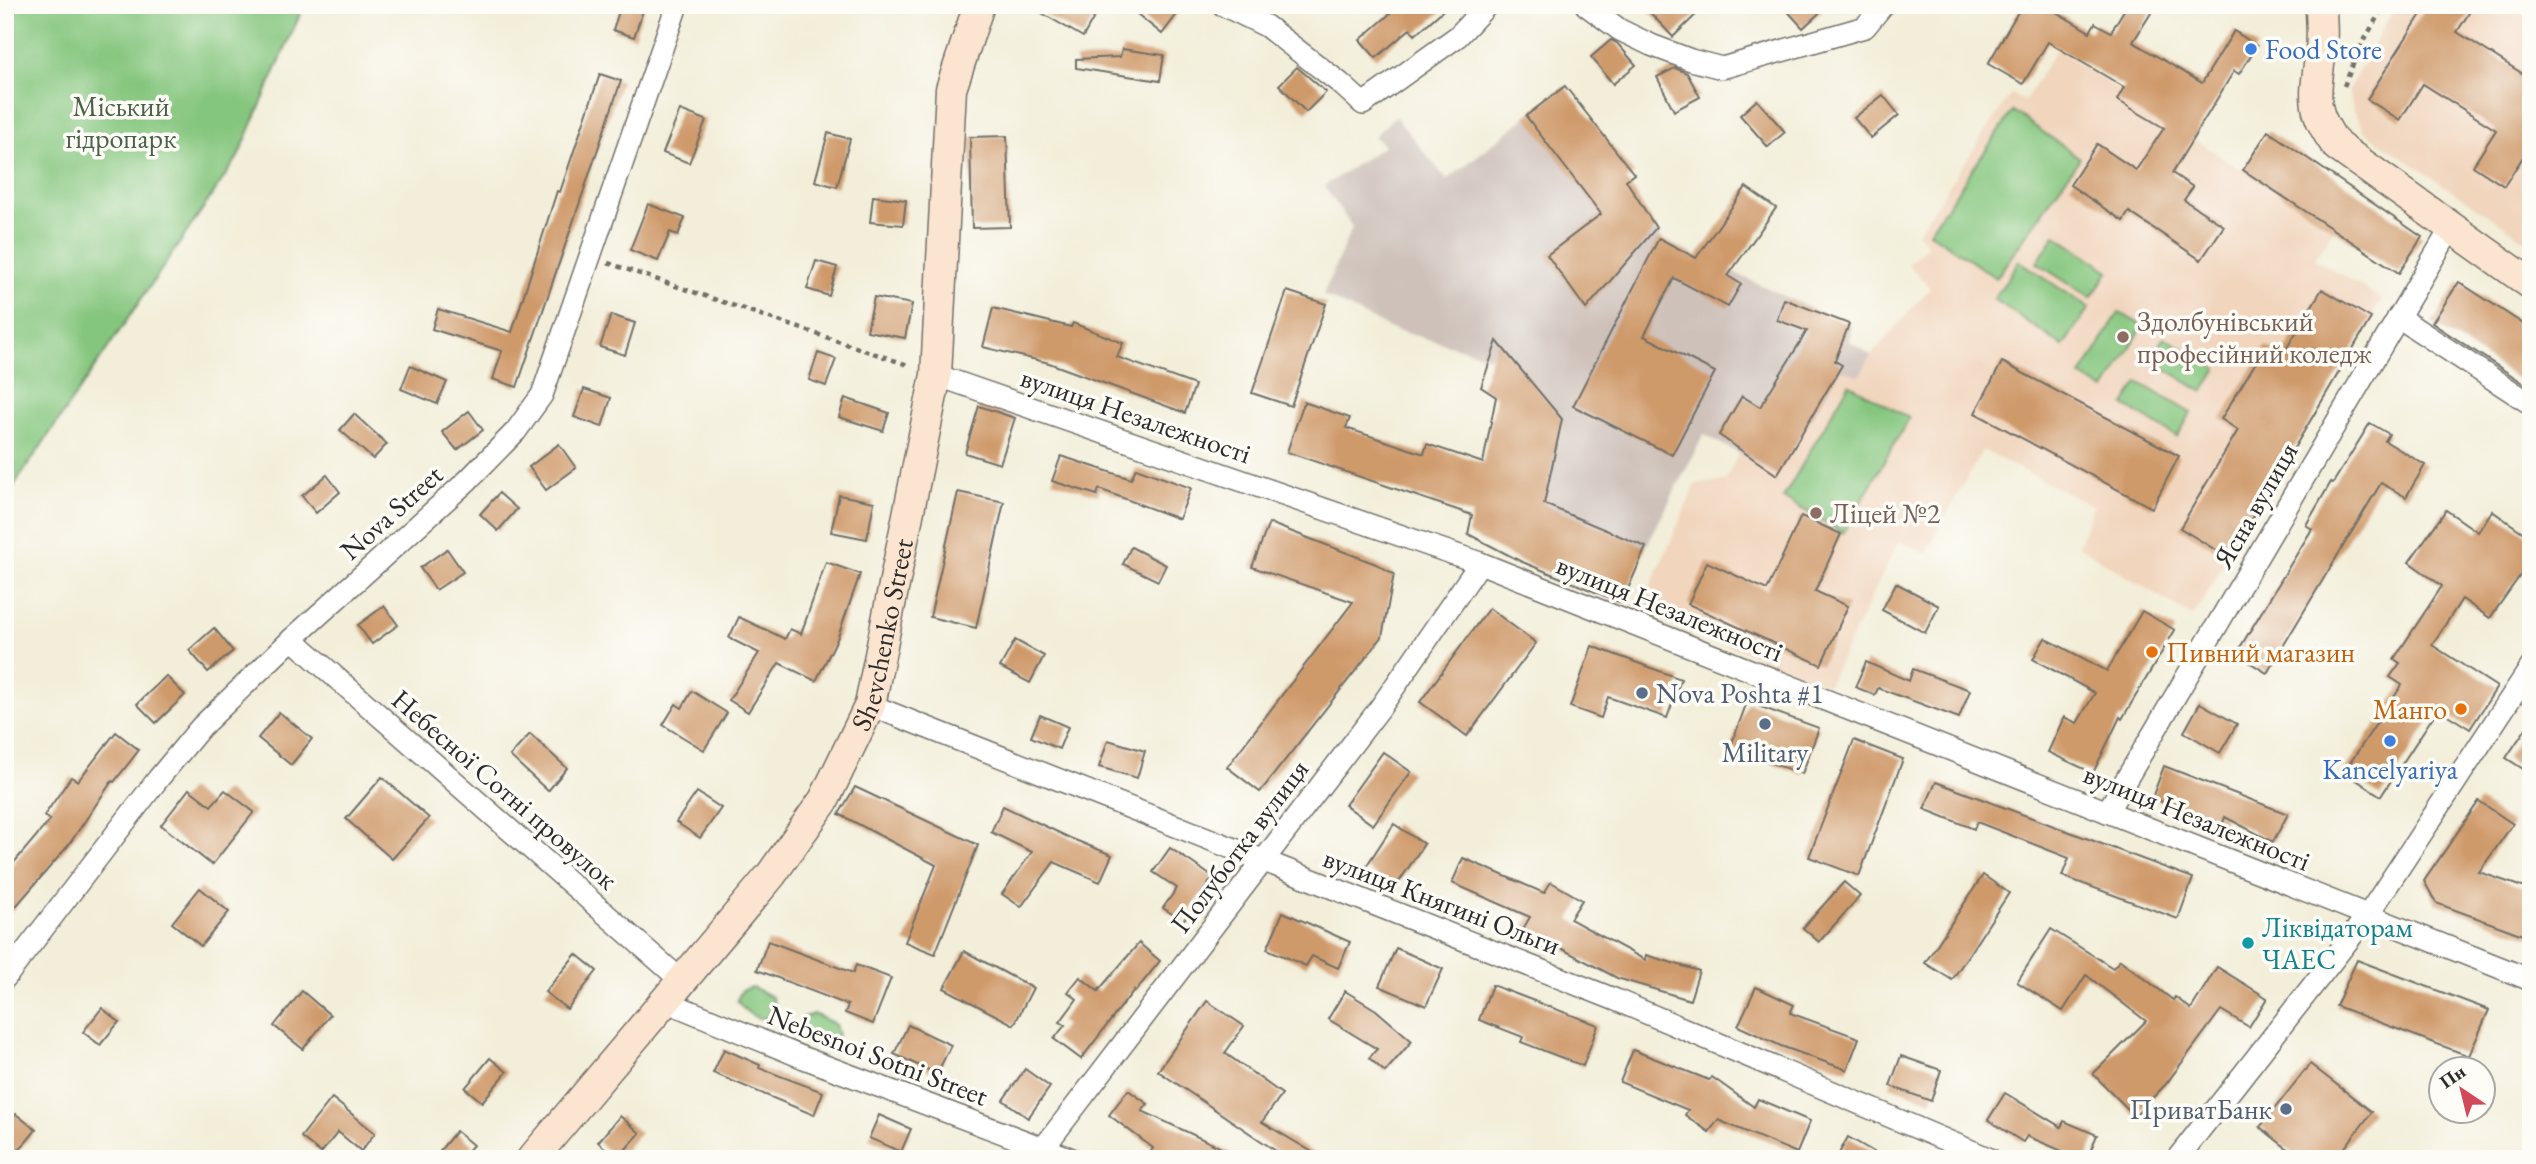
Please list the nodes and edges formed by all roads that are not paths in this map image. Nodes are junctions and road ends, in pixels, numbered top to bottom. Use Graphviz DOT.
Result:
graph roads {
  1 [pos="677,5"];
  2 [pos="979,5"];
  3 [pos="1223,5"];
  4 [pos="1487,5"];
  5 [pos="1586,5"];
  6 [pos="1883,5"];
  7 [pos="2321,5"];
  8 [pos="2451,228"];
  9 [pos="2531,284"];
  10 [pos="2398,317"];
  11 [pos="936,375"];
  12 [pos="2531,404"];
  13 [pos="1480,563"];
  14 [pos="292,639"];
  15 [pos="2531,667"];
  16 [pos="2531,687"];
  17 [pos="870,705"];
  18 [pos="2108,812"];
  19 [pos="1263,861"];
  20 [pos="2372,917"];
  21 [pos="5,978"];
  22 [pos="2531,979"];
  23 [pos="673,991"];
  24 [pos="1039,1153"];
  25 [pos="532,1159"];
  26 [pos="1072,1159"];
  27 [pos="1990,1159"];
  28 [pos="2177,1159"];
  29 [pos="2192,1159"];
  1 -- 14 [label="street, Nova Street"];
  2 -- 11 [label="main road, Shevchenko Street"];
  3 -- 4 [label="street"];
  5 -- 6 [label="street"];
  7 -- 8 [label="main road"];
  8 -- 9 [label="main road"];
  8 -- 10 [label="street, Ясна вулиця"];
  10 -- 12 [label="street"];
  10 -- 18 [label="street, Ясна вулиця"];
  11 -- 13 [label="street, вулиця Незалежності"];
  11 -- 17 [label="main road, Shevchenko Street"];
  13 -- 18 [label="street, вулиця Незалежності"];
  13 -- 19 [label="street, Полуботка вулиця"];
  14 -- 21 [label="street, Nova Street"];
  14 -- 23 [label="street, Небесної Сотні провулок"];
  15 -- 20 [label="street"];
  16 -- 20 [label="street"];
  17 -- 19 [label="street, вулиця Княгині Ольги"];
  17 -- 23 [label="main road, Shevchenko Street"];
  18 -- 20 [label="street, вулиця Незалежності"];
  19 -- 24 [label="street, Полуботка вулиця"];
  19 -- 27 [label="street, вулиця Княгині Ольги"];
  20 -- 22 [label="street, вулиця Незалежності"];
  20 -- 28 [label="street"];
  20 -- 29 [label="street"];
  23 -- 24 [label="street, Nebesnoi Sotni Street"];
  23 -- 25 [label="main road, Shevchenko Street"];
  24 -- 26 [label="street, Nebesnoi Sotni Street"];
}
